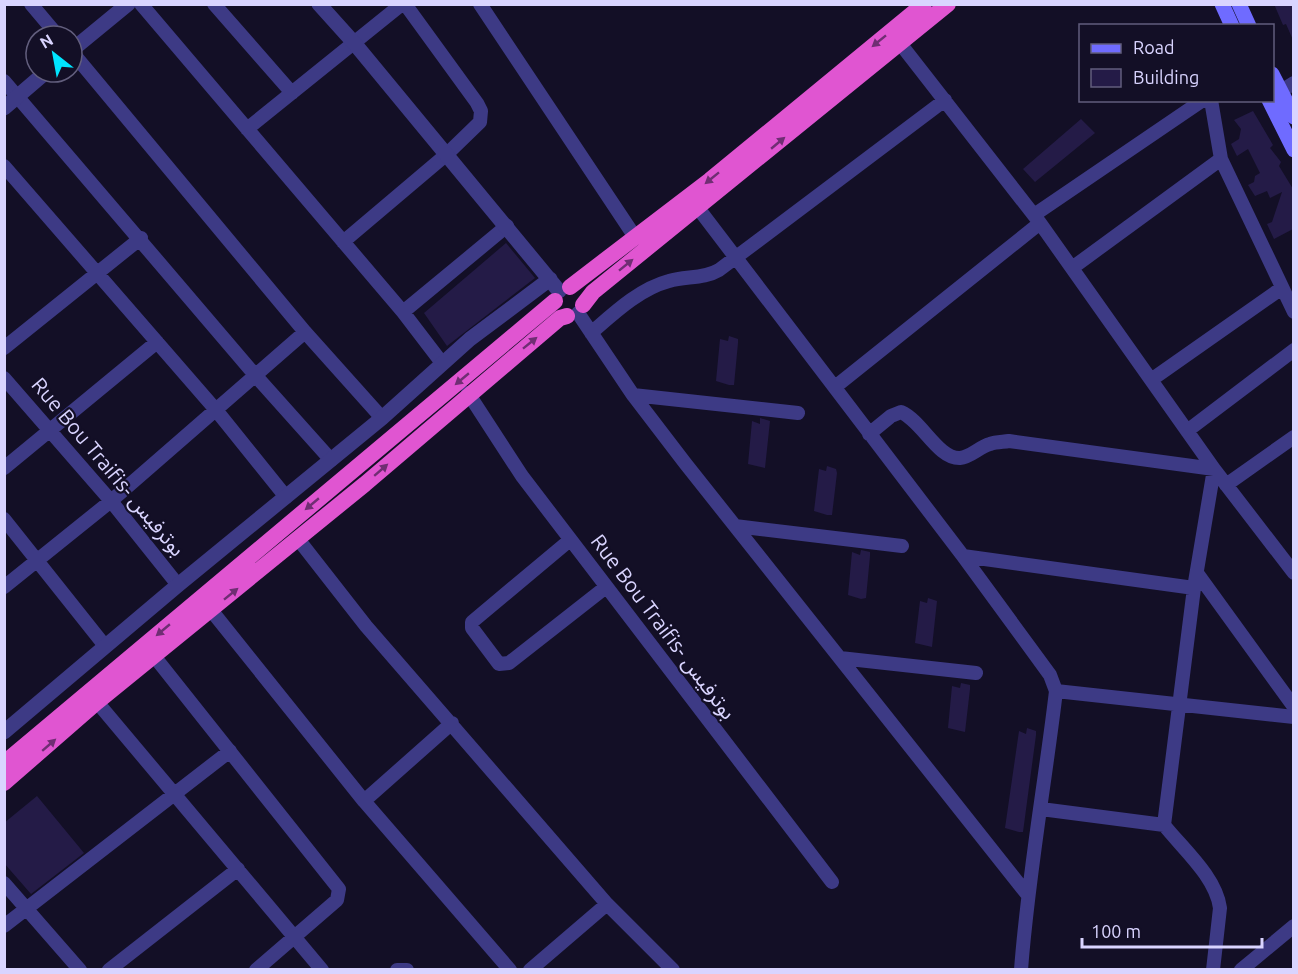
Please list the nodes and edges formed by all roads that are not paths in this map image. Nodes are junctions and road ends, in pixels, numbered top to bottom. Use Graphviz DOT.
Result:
graph roads {
  1 [pos="31,4"];
  2 [pos="128,4"];
  3 [pos="141,4"];
  4 [pos="319,4"];
  5 [pos="404,4"];
  6 [pos="480,4"];
  7 [pos="924,4"];
  8 [pos="948,4"];
  9 [pos="1222,4"];
  10 [pos="1239,4"];
  11 [pos="216,5"];
  12 [pos="48,24"];
  13 [pos="1231,24"];
  14 [pos="1248,24"];
  15 [pos="84,41"];
  16 [pos="899,42"];
  17 [pos="355,44"];
  18 [pos="84,65"];
  19 [pos="1274,76"];
  20 [pos="4,81"];
  21 [pos="32,84"];
  22 [pos="1286,89"];
  23 [pos="292,93"];
  24 [pos="17,96"];
  25 [pos="945,100"];
  26 [pos="1200,102"];
  27 [pos="1211,102"];
  28 [pos="4,108"];
  29 [pos="1293,117"];
  30 [pos="247,129"];
  31 [pos="1293,150"];
  32 [pos="447,154"];
  33 [pos="1221,159"];
  34 [pos="4,166"];
  35 [pos="698,208"];
  36 [pos="1037,219"];
  37 [pos="507,226"];
  38 [pos="634,237"];
  39 [pos="141,238"];
  40 [pos="343,242"];
  41 [pos="735,259"];
  42 [pos="1072,268"];
  43 [pos="95,273"];
  44 [pos="1282,288"];
  45 [pos="559,290"];
  46 [pos="576,311"];
  47 [pos="403,312"];
  48 [pos="1293,312"];
  49 [pos="306,332"];
  50 [pos="591,333"];
  51 [pos="157,342"];
  52 [pos="4,348"];
  53 [pos="1293,350"];
  54 [pos="442,363"];
  55 [pos="255,375"];
  56 [pos="4,378"];
  57 [pos="1151,380"];
  58 [pos="835,387"];
  59 [pos="468,393"];
  60 [pos="633,395"];
  61 [pos="216,410"];
  62 [pos="798,413"];
  63 [pos="382,418"];
  64 [pos="50,430"];
  65 [pos="1187,431"];
  66 [pos="869,434"];
  67 [pos="1293,437"];
  68 [pos="331,460"];
  69 [pos="4,468"];
  70 [pos="1214,469"];
  71 [pos="1226,485"];
  72 [pos="286,497"];
  73 [pos="111,501"];
  74 [pos="4,519"];
  75 [pos="735,526"];
  76 [pos="298,539"];
  77 [pos="570,540"];
  78 [pos="902,546"];
  79 [pos="963,556"];
  80 [pos="37,559"];
  81 [pos="1197,573"];
  82 [pos="1293,573"];
  83 [pos="178,585"];
  84 [pos="4,587"];
  85 [pos="606,587"];
  86 [pos="1194,588"];
  87 [pos="211,610"];
  88 [pos="105,646"];
  89 [pos="154,656"];
  90 [pos="840,657"];
  91 [pos="975,673"];
  92 [pos="1056,691"];
  93 [pos="98,702"];
  94 [pos="1178,705"];
  95 [pos="1293,706"];
  96 [pos="1293,717"];
  97 [pos="452,723"];
  98 [pos="4,732"];
  99 [pos="230,751"];
  100 [pos="4,763"];
  101 [pos="4,783"];
  102 [pos="175,796"];
  103 [pos="364,801"];
  104 [pos="1041,809"];
  105 [pos="1164,825"];
  106 [pos="238,869"];
  107 [pos="832,882"];
  108 [pos="4,883"];
  109 [pos="1027,894"];
  110 [pos="607,904"];
  111 [pos="27,910"];
  112 [pos="4,926"];
  113 [pos="1293,926"];
  114 [pos="294,936"];
  115 [pos="80,969"];
  116 [pos="109,969"];
  117 [pos="256,969"];
  118 [pos="322,969"];
  119 [pos="397,969"];
  120 [pos="407,969"];
  121 [pos="510,969"];
  122 [pos="530,969"];
  123 [pos="673,969"];
  124 [pos="1021,969"];
  125 [pos="1213,969"];
  126 [pos="1241,969"];
  1 -- 12 [label="street"];
  2 -- 15 [label="street"];
  3 -- 30 [label="street"];
  4 -- 17 [label="street"];
  5 -- 17 [label="street"];
  5 -- 32 [label="street"];
  6 -- 38 [label="street"];
  7 -- 38 [label="highway, one-way"];
  8 -- 16 [label="highway"];
  9 -- 13 [label="main road"];
  10 -- 14 [label="main road"];
  11 -- 23 [label="street"];
  16 -- 25 [label="street"];
  35 -- 16 [label="highway, one-way"];
  17 -- 23 [label="street"];
  17 -- 32 [label="street"];
  18 -- 49 [label="street"];
  19 -- 22 [label="main road"];
  20 -- 24 [label="street"];
  21 -- 24 [label="street"];
  22 -- 29 [label="main road"];
  22 -- 31 [label="main road"];
  23 -- 30 [label="street"];
  24 -- 28 [label="street"];
  24 -- 39 [label="street"];
  25 -- 36 [label="street"];
  25 -- 41 [label="street"];
  26 -- 36 [label="street"];
  27 -- 33 [label="street"];
  30 -- 40 [label="street"];
  32 -- 37 [label="street"];
  32 -- 40 [label="street"];
  33 -- 42 [label="street"];
  33 -- 44 [label="street"];
  34 -- 43 [label="street"];
  35 -- 41 [label="street"];
  46 -- 35 [label="highway, one-way"];
  36 -- 42 [label="street"];
  36 -- 58 [label="street"];
  37 -- 45 [label="street"];
  37 -- 47 [label="street"];
  38 -- 45 [label="highway"];
  39 -- 43 [label="street"];
  39 -- 55 [label="street"];
  40 -- 47 [label="street"];
  41 -- 50 [label="street"];
  41 -- 58 [label="street"];
  42 -- 57 [label="street"];
  43 -- 51 [label="street"];
  43 -- 52 [label="street"];
  44 -- 48 [label="street"];
  44 -- 57 [label="street"];
  45 -- 46 [label="highway"];
  45 -- 46 [label="highway"];
  45 -- 54 [label="street"];
  45 -- 100 [label="highway, one-way"];
  46 -- 50 [label="street"];
  59 -- 46 [label="highway, one-way"];
  47 -- 54 [label="street"];
  49 -- 55 [label="street"];
  49 -- 63 [label="street"];
  50 -- 60 [label="street"];
  51 -- 61 [label="street"];
  51 -- 64 [label="street"];
  53 -- 65 [label="street"];
  54 -- 63 [label="street"];
  55 -- 61 [label="street"];
  55 -- 68 [label="street"];
  56 -- 64 [label="street, Rue Bou Traifis- بوترفيس"];
  57 -- 65 [label="street"];
  58 -- 66 [label="street"];
  76 -- 59 [label="highway, one-way"];
  59 -- 77 [label="street, Rue Bou Traifis- بوترفيس"];
  60 -- 62 [label="street"];
  60 -- 75 [label="street"];
  61 -- 72 [label="street"];
  61 -- 73 [label="street"];
  63 -- 68 [label="street"];
  64 -- 69 [label="street"];
  64 -- 73 [label="street, Rue Bou Traifis- بوترفيس"];
  65 -- 70 [label="street"];
  66 -- 70 [label="street"];
  66 -- 79 [label="street"];
  67 -- 71 [label="street"];
  68 -- 72 [label="street"];
  70 -- 71 [label="street"];
  70 -- 81 [label="street"];
  71 -- 82 [label="street"];
  72 -- 83 [label="street"];
  73 -- 80 [label="street"];
  73 -- 83 [label="street, Rue Bou Traifis- بوترفيس"];
  74 -- 80 [label="street"];
  75 -- 78 [label="street"];
  75 -- 90 [label="street"];
  87 -- 76 [label="highway, one-way"];
  76 -- 97 [label="street"];
  77 -- 85 [label="street, Rue Bou Traifis- بوترفيس"];
  77 -- 85 [label="street"];
  79 -- 86 [label="street"];
  79 -- 92 [label="street"];
  80 -- 84 [label="street"];
  80 -- 88 [label="street"];
  81 -- 86 [label="street"];
  81 -- 95 [label="street"];
  83 -- 88 [label="street"];
  85 -- 107 [label="street, Rue Bou Traifis- بوترفيس"];
  86 -- 94 [label="street"];
  87 -- 89 [label="highway"];
  87 -- 103 [label="street"];
  88 -- 98 [label="street"];
  89 -- 93 [label="highway"];
  89 -- 99 [label="street"];
  90 -- 91 [label="street"];
  90 -- 109 [label="street"];
  92 -- 94 [label="street"];
  92 -- 104 [label="street"];
  101 -- 93 [label="highway, one-way"];
  93 -- 102 [label="street"];
  94 -- 96 [label="street"];
  94 -- 105 [label="street"];
  97 -- 103 [label="street"];
  97 -- 110 [label="street"];
  99 -- 102 [label="street"];
  99 -- 114 [label="street"];
  102 -- 106 [label="street"];
  102 -- 111 [label="street"];
  103 -- 121 [label="street"];
  104 -- 105 [label="street"];
  104 -- 109 [label="street"];
  105 -- 125 [label="street"];
  106 -- 114 [label="street"];
  106 -- 116 [label="street"];
  108 -- 111 [label="street"];
  109 -- 124 [label="street"];
  110 -- 122 [label="street"];
  110 -- 123 [label="street"];
  111 -- 112 [label="street"];
  111 -- 115 [label="street"];
  113 -- 126 [label="street"];
  114 -- 117 [label="street"];
  114 -- 118 [label="street"];
  119 -- 120 [label="street"];
}
